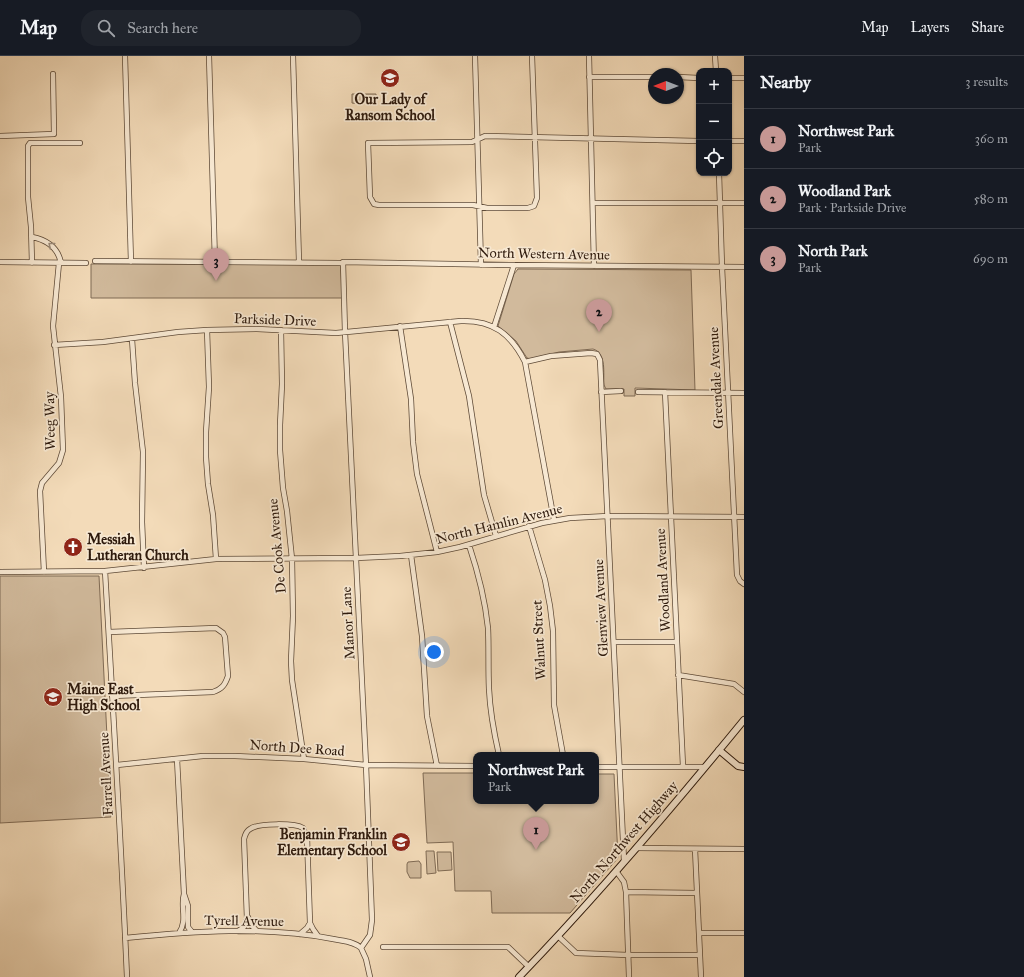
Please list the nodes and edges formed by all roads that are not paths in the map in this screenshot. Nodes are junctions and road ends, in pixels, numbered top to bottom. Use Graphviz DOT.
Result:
graph roads {
  1 [pos="125,56"];
  2 [pos="209,56"];
  3 [pos="293,56"];
  4 [pos="475,56"];
  5 [pos="532,56"];
  6 [pos="589,56"];
  7 [pos="715,56"];
  8 [pos="716,68"];
  9 [pos="53,74"];
  10 [pos="589,77"];
  11 [pos="648,77"];
  12 [pos="684,77"];
  13 [pos="696,78"];
  14 [pos="732,78"];
  15 [pos="744,78"];
  16 [pos="38,135"];
  17 [pos="0,136"];
  18 [pos="534,138"];
  19 [pos="478,139"];
  20 [pos="591,139"];
  21 [pos="696,141"];
  22 [pos="732,141"];
  23 [pos="744,141"];
  24 [pos="39,143"];
  25 [pos="80,143"];
  26 [pos="719,176"];
  27 [pos="593,203"];
  28 [pos="720,203"];
  29 [pos="744,203"];
  30 [pos="480,206"];
  31 [pos="32,237"];
  32 [pos="0,262"];
  33 [pos="95,262"];
  34 [pos="131,262"];
  35 [pos="216,262"];
  36 [pos="299,262"];
  37 [pos="32,263"];
  38 [pos="60,263"];
  39 [pos="86,263"];
  40 [pos="342,263"];
  41 [pos="481,265"];
  42 [pos="514,265"];
  43 [pos="594,266"];
  44 [pos="722,267"];
  45 [pos="744,267"];
  46 [pos="450,322"];
  47 [pos="400,326"];
  48 [pos="494,327"];
  49 [pos="207,330"];
  50 [pos="281,330"];
  51 [pos="345,332"];
  52 [pos="132,339"];
  53 [pos="54,345"];
  54 [pos="525,362"];
  55 [pos="621,391"];
  56 [pos="601,392"];
  57 [pos="638,392"];
  58 [pos="664,392"];
  59 [pos="728,393"];
  60 [pos="744,393"];
  61 [pos="608,516"];
  62 [pos="670,516"];
  63 [pos="734,517"];
  64 [pos="744,517"];
  65 [pos="554,520"];
  66 [pos="529,526"];
  67 [pos="496,536"];
  68 [pos="469,545"];
  69 [pos="437,552"];
  70 [pos="411,555"];
  71 [pos="356,558"];
  72 [pos="216,559"];
  73 [pos="292,559"];
  74 [pos="144,568"];
  75 [pos="105,571"];
  76 [pos="0,572"];
  77 [pos="44,572"];
  78 [pos="742,583"];
  79 [pos="109,632"];
  80 [pos="614,642"];
  81 [pos="677,642"];
  82 [pos="678,675"];
  83 [pos="744,692"];
  84 [pos="112,696"];
  85 [pos="744,720"];
  86 [pos="719,750"];
  87 [pos="498,752"];
  88 [pos="562,752"];
  89 [pos="177,758"];
  90 [pos="304,759"];
  91 [pos="117,765"];
  92 [pos="366,766"];
  93 [pos="437,766"];
  94 [pos="473,766"];
  95 [pos="682,766"];
  96 [pos="599,767"];
  97 [pos="620,767"];
  98 [pos="704,767"];
  99 [pos="744,767"];
  100 [pos="635,848"];
  101 [pos="695,849"];
  102 [pos="744,849"];
  103 [pos="624,861"];
  104 [pos="616,871"];
  105 [pos="626,892"];
  106 [pos="697,892"];
  107 [pos="184,894"];
  108 [pos="248,913"];
  109 [pos="310,923"];
  110 [pos="238,931"];
  111 [pos="257,931"];
  112 [pos="179,932"];
  113 [pos="192,932"];
  114 [pos="699,933"];
  115 [pos="744,933"];
  116 [pos="300,934"];
  117 [pos="318,936"];
  118 [pos="558,936"];
  119 [pos="125,938"];
  120 [pos="383,947"];
  121 [pos="361,948"];
  122 [pos="628,955"];
  123 [pos="700,955"];
  124 [pos="529,967"];
  125 [pos="127,977"];
  126 [pos="370,977"];
  127 [pos="519,977"];
  128 [pos="630,977"];
  129 [pos="701,977"];
  1 -- 34 [label="street"];
  2 -- 35 [label="street"];
  3 -- 36 [label="street"];
  4 -- 19 [label="street"];
  5 -- 18 [label="street"];
  6 -- 10 [label="street"];
  7 -- 8 [label="street"];
  9 -- 16 [label="street"];
  10 -- 11 [label="street"];
  10 -- 20 [label="street"];
  12 -- 13 [label="street"];
  14 -- 15 [label="street"];
  16 -- 17 [label="street"];
  16 -- 24 [label="street"];
  18 -- 19 [label="street"];
  18 -- 20 [label="street"];
  18 -- 30 [label="street"];
  19 -- 30 [label="street"];
  19 -- 30 [label="street"];
  20 -- 21 [label="street"];
  20 -- 27 [label="street"];
  22 -- 23 [label="street"];
  24 -- 25 [label="street"];
  24 -- 31 [label="street"];
  26 -- 28 [label="street, Greendale Avenue"];
  27 -- 28 [label="street"];
  27 -- 43 [label="street"];
  28 -- 29 [label="street"];
  28 -- 44 [label="street, Greendale Avenue"];
  30 -- 41 [label="street"];
  31 -- 37 [label="street"];
  38 -- 31 [label="street, one-way"];
  32 -- 37 [label="street"];
  33 -- 34 [label="street, North Western Avenue"];
  34 -- 35 [label="street, North Western Avenue"];
  35 -- 36 [label="street, North Western Avenue"];
  36 -- 40 [label="street, North Western Avenue"];
  37 -- 38 [label="street"];
  38 -- 39 [label="street"];
  38 -- 53 [label="street, Weeg Way"];
  40 -- 41 [label="street, North Western Avenue"];
  40 -- 51 [label="street, Manor Lane"];
  41 -- 42 [label="street, North Western Avenue"];
  42 -- 43 [label="street, North Western Avenue"];
  42 -- 48 [label="street"];
  43 -- 44 [label="street, North Western Avenue"];
  44 -- 45 [label="street, North Western Avenue"];
  44 -- 59 [label="street, Greendale Avenue"];
  46 -- 47 [label="street, Parkside Drive"];
  46 -- 48 [label="street, Parkside Drive"];
  46 -- 67 [label="street"];
  47 -- 51 [label="street, Parkside Drive"];
  47 -- 69 [label="street"];
  48 -- 54 [label="street"];
  49 -- 50 [label="street, Parkside Drive"];
  49 -- 52 [label="street, Parkside Drive"];
  49 -- 72 [label="street"];
  50 -- 51 [label="street, Parkside Drive"];
  50 -- 73 [label="street, De Cook Avenue"];
  51 -- 71 [label="street, Manor Lane"];
  52 -- 53 [label="street, Parkside Drive"];
  52 -- 74 [label="street"];
  53 -- 77 [label="street, Weeg Way"];
  54 -- 56 [label="street, Glenview Avenue"];
  54 -- 65 [label="street"];
  55 -- 56 [label="street"];
  56 -- 61 [label="street, Glenview Avenue"];
  57 -- 58 [label="street"];
  58 -- 59 [label="street"];
  58 -- 62 [label="street, Woodland Avenue"];
  59 -- 60 [label="street"];
  59 -- 63 [label="street, Greendale Avenue"];
  61 -- 62 [label="street, North Hamlin Avenue"];
  61 -- 65 [label="street, North Hamlin Avenue"];
  61 -- 80 [label="street, Glenview Avenue"];
  62 -- 63 [label="street, North Hamlin Avenue"];
  62 -- 81 [label="street, Woodland Avenue"];
  63 -- 64 [label="street, North Hamlin Avenue"];
  63 -- 78 [label="street, Greendale Avenue"];
  65 -- 66 [label="street, North Hamlin Avenue"];
  66 -- 67 [label="street, North Hamlin Avenue"];
  66 -- 88 [label="street, Walnut Street"];
  67 -- 68 [label="street, North Hamlin Avenue"];
  68 -- 69 [label="street, North Hamlin Avenue"];
  68 -- 87 [label="street"];
  69 -- 70 [label="street, North Hamlin Avenue"];
  70 -- 71 [label="street, North Hamlin Avenue"];
  70 -- 93 [label="street"];
  71 -- 73 [label="street, North Hamlin Avenue"];
  71 -- 92 [label="street, Manor Lane"];
  72 -- 73 [label="street, North Hamlin Avenue"];
  72 -- 74 [label="street, North Hamlin Avenue"];
  73 -- 90 [label="street, De Cook Avenue"];
  74 -- 75 [label="street, North Hamlin Avenue"];
  75 -- 77 [label="street, North Hamlin Avenue"];
  75 -- 79 [label="street, Farrell Avenue"];
  76 -- 77 [label="street, North Hamlin Avenue"];
  79 -- 84 [label="street, Farrell Avenue"];
  79 -- 84 [label="street"];
  80 -- 81 [label="street"];
  80 -- 97 [label="street, Glenview Avenue"];
  81 -- 82 [label="street, Woodland Avenue"];
  82 -- 83 [label="street"];
  82 -- 95 [label="street, Woodland Avenue"];
  84 -- 91 [label="street, Farrell Avenue"];
  85 -- 86 [label="main road, North Northwest Highway"];
  86 -- 98 [label="main road, North Northwest Highway"];
  86 -- 99 [label="main road"];
  89 -- 90 [label="street, North Dee Road"];
  89 -- 91 [label="street, North Dee Road"];
  89 -- 107 [label="street"];
  90 -- 92 [label="street, North Dee Road"];
  91 -- 119 [label="street, Farrell Avenue"];
  92 -- 93 [label="street, North Dee Road"];
  92 -- 121 [label="street, Manor Lane"];
  93 -- 94 [label="street, North Dee Road"];
  95 -- 97 [label="street"];
  95 -- 98 [label="street"];
  96 -- 97 [label="street"];
  97 -- 103 [label="street, Glenview Avenue"];
  98 -- 100 [label="main road, North Northwest Highway"];
  100 -- 101 [label="street"];
  100 -- 103 [label="main road, North Northwest Highway"];
  101 -- 102 [label="street"];
  101 -- 106 [label="street"];
  103 -- 104 [label="main road, North Northwest Highway"];
  104 -- 105 [label="street"];
  104 -- 118 [label="main road, North Northwest Highway"];
  105 -- 106 [label="street"];
  105 -- 122 [label="street"];
  106 -- 114 [label="street"];
  107 -- 112 [label="street"];
  107 -- 113 [label="street"];
  108 -- 109 [label="street"];
  108 -- 110 [label="street"];
  108 -- 111 [label="street"];
  109 -- 116 [label="street"];
  109 -- 117 [label="street"];
  110 -- 111 [label="street, Tyrell Avenue"];
  110 -- 113 [label="street, Tyrell Avenue"];
  111 -- 116 [label="street, Tyrell Avenue"];
  112 -- 113 [label="street, Tyrell Avenue"];
  112 -- 119 [label="street, Tyrell Avenue"];
  114 -- 115 [label="street"];
  114 -- 123 [label="street"];
  116 -- 117 [label="street, Tyrell Avenue"];
  117 -- 121 [label="street, Tyrell Avenue"];
  118 -- 122 [label="street"];
  118 -- 124 [label="main road, North Northwest Highway"];
  119 -- 125 [label="street, Farrell Avenue"];
  120 -- 124 [label="street"];
  121 -- 126 [label="street"];
  122 -- 123 [label="street"];
  122 -- 128 [label="street"];
  123 -- 129 [label="street"];
  124 -- 127 [label="main road, North Northwest Highway"];
}
